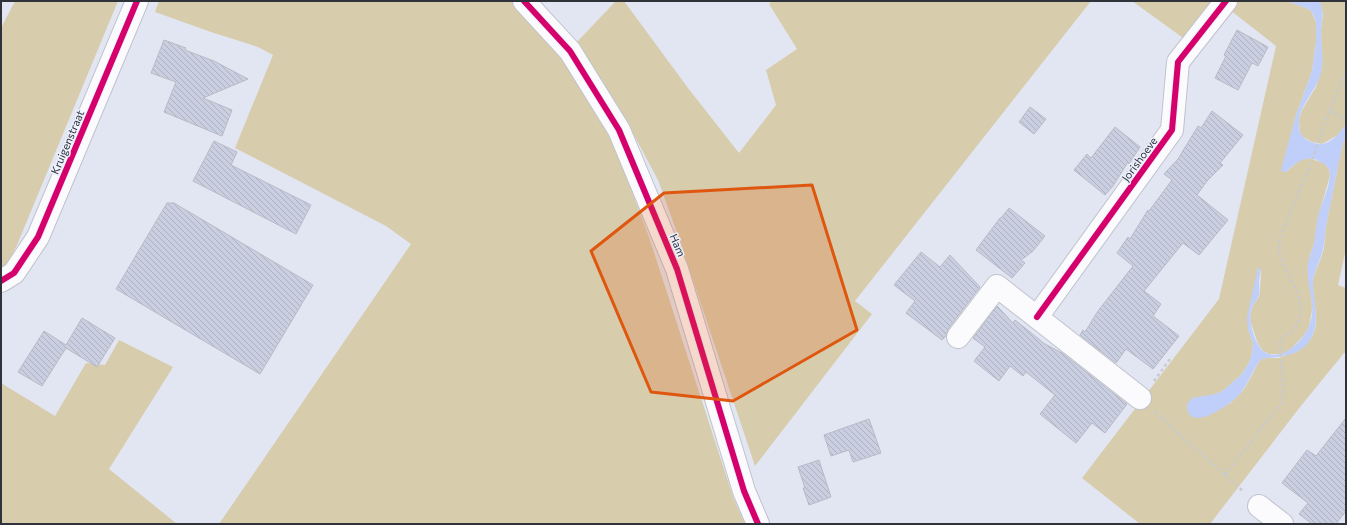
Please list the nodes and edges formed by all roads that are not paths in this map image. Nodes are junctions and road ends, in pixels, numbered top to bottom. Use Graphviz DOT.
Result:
graph roads {
  1 [pos="137,1"];
  2 [pos="524,1"];
  3 [pos="1226,1"];
  4 [pos="1,281"];
  5 [pos="1037,316"];
  6 [pos="958,336"];
  7 [pos="1140,398"];
  8 [pos="1259,506"];
  9 [pos="758,524"];
  10 [pos="1282,524"];
  1 -- 4 [label="street, Kruigenstraat"];
  2 -- 9 [label="street, Ham"];
  3 -- 5 [label="street, Jorishoeve"];
  5 -- 6 [label="street"];
  5 -- 7 [label="street"];
  8 -- 10 [label="street"];
}
